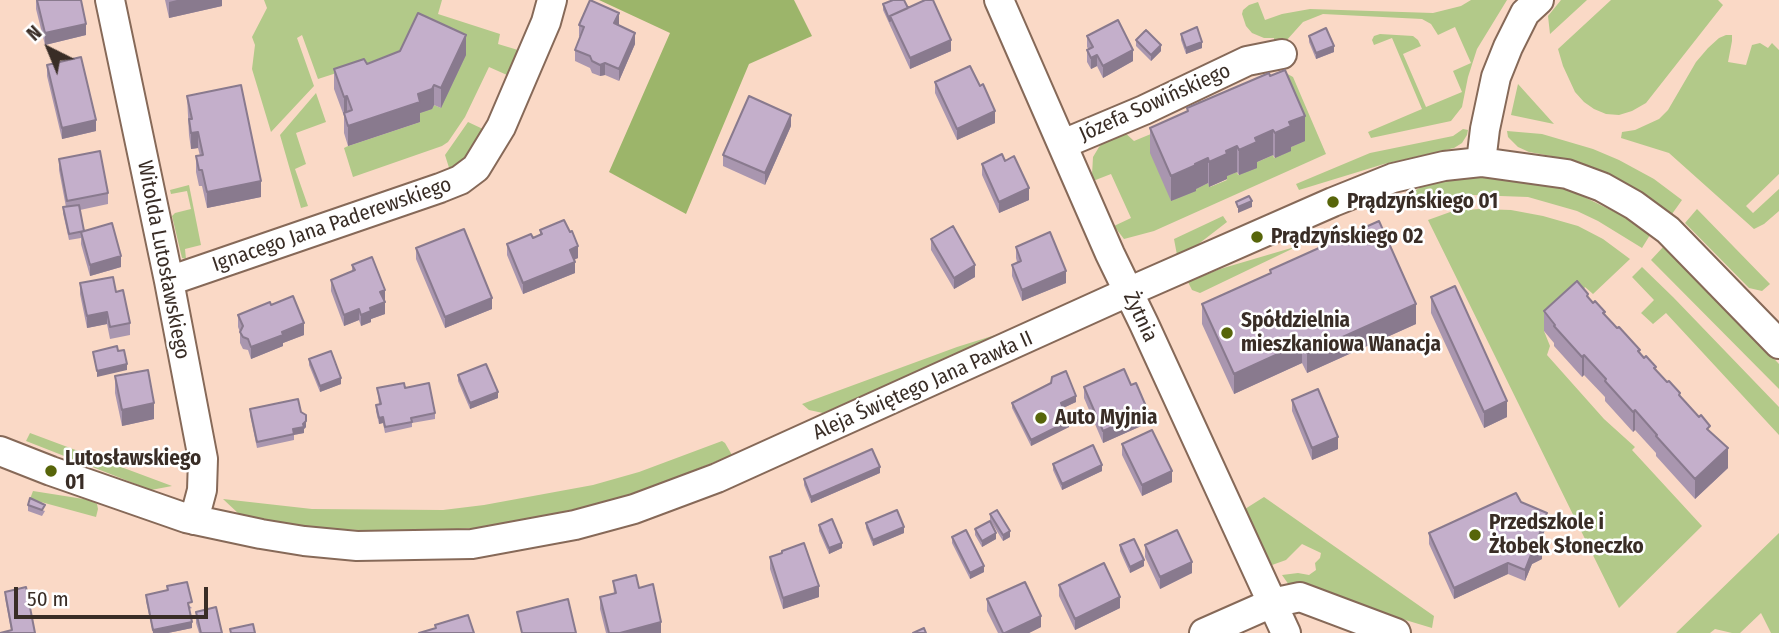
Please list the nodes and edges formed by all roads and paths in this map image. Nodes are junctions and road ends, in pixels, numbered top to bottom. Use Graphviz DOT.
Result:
graph roads {
  1 [pos="110,0"];
  2 [pos="552,0"];
  3 [pos="999,0"];
  4 [pos="1539,0"];
  5 [pos="1282,54"];
  6 [pos="1063,144"];
  7 [pos="1481,162"];
  8 [pos="169,281"];
  9 [pos="1128,292"];
  10 [pos="1779,344"];
  11 [pos="0,451"];
  12 [pos="194,520"];
  13 [pos="1272,603"];
  14 [pos="1204,633"];
  15 [pos="1286,633"];
  16 [pos="1395,633"];
  1 -- 8 [label="street, Witolda Lutosławskiego"];
  2 -- 8 [label="street, Ignacego Jana Paderewskiego"];
  3 -- 6 [label="street, Żytnia"];
  4 -- 7 [label="street"];
  5 -- 6 [label="street, Józefa Sowińskiego"];
  6 -- 9 [label="street, Żytnia"];
  7 -- 9 [label="street, Aleja Świętego Jana Pawła II"];
  7 -- 10 [label="street, Aleja Świętego Jana Pawła II"];
  8 -- 12 [label="street, Witolda Lutosławskiego"];
  9 -- 12 [label="street, Aleja Świętego Jana Pawła II"];
  9 -- 13 [label="street, Żytnia"];
  11 -- 12 [label="street, Aleja Świętego Jana Pawła II"];
  13 -- 14 [label="street"];
  13 -- 15 [label="street, Żytnia"];
  13 -- 16 [label="street"];
}
